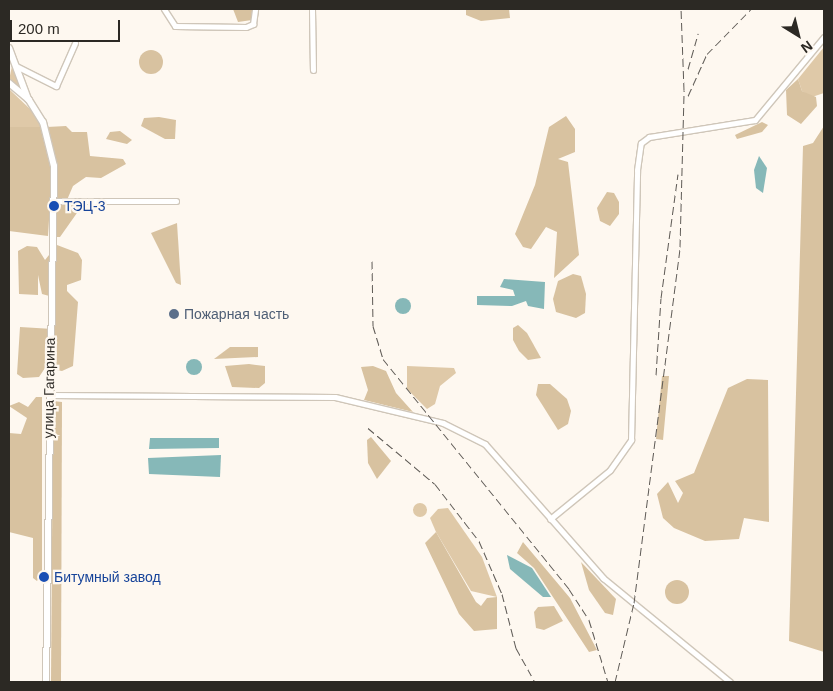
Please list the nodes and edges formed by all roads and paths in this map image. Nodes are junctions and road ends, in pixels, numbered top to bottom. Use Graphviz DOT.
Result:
graph roads {
  1 [pos="164,9"];
  2 [pos="255,9"];
  3 [pos="312,9"];
  4 [pos="824,36"];
  5 [pos="75,42"];
  6 [pos="9,48"];
  7 [pos="12,64"];
  8 [pos="313,70"];
  9 [pos="9,83"];
  10 [pos="29,100"];
  11 [pos="52,201"];
  12 [pos="176,201"];
  13 [pos="50,395"];
  14 [pos="550,518"];
  15 [pos="46,682"];
  16 [pos="730,682"];
  1 -- 2 [label="street"];
  3 -- 8 [label="street"];
  4 -- 14 [label="street"];
  5 -- 7 [label="street"];
  6 -- 7 [label="main road, улица Гагарина"];
  7 -- 10 [label="main road, улица Гагарина"];
  9 -- 10 [label="main road, улица Гагарина"];
  10 -- 11 [label="main road, улица Гагарина"];
  11 -- 12 [label="street"];
  11 -- 13 [label="main road, улица Гагарина"];
  13 -- 14 [label="street"];
  13 -- 15 [label="main road, улица Гагарина"];
  14 -- 16 [label="street"];
}
